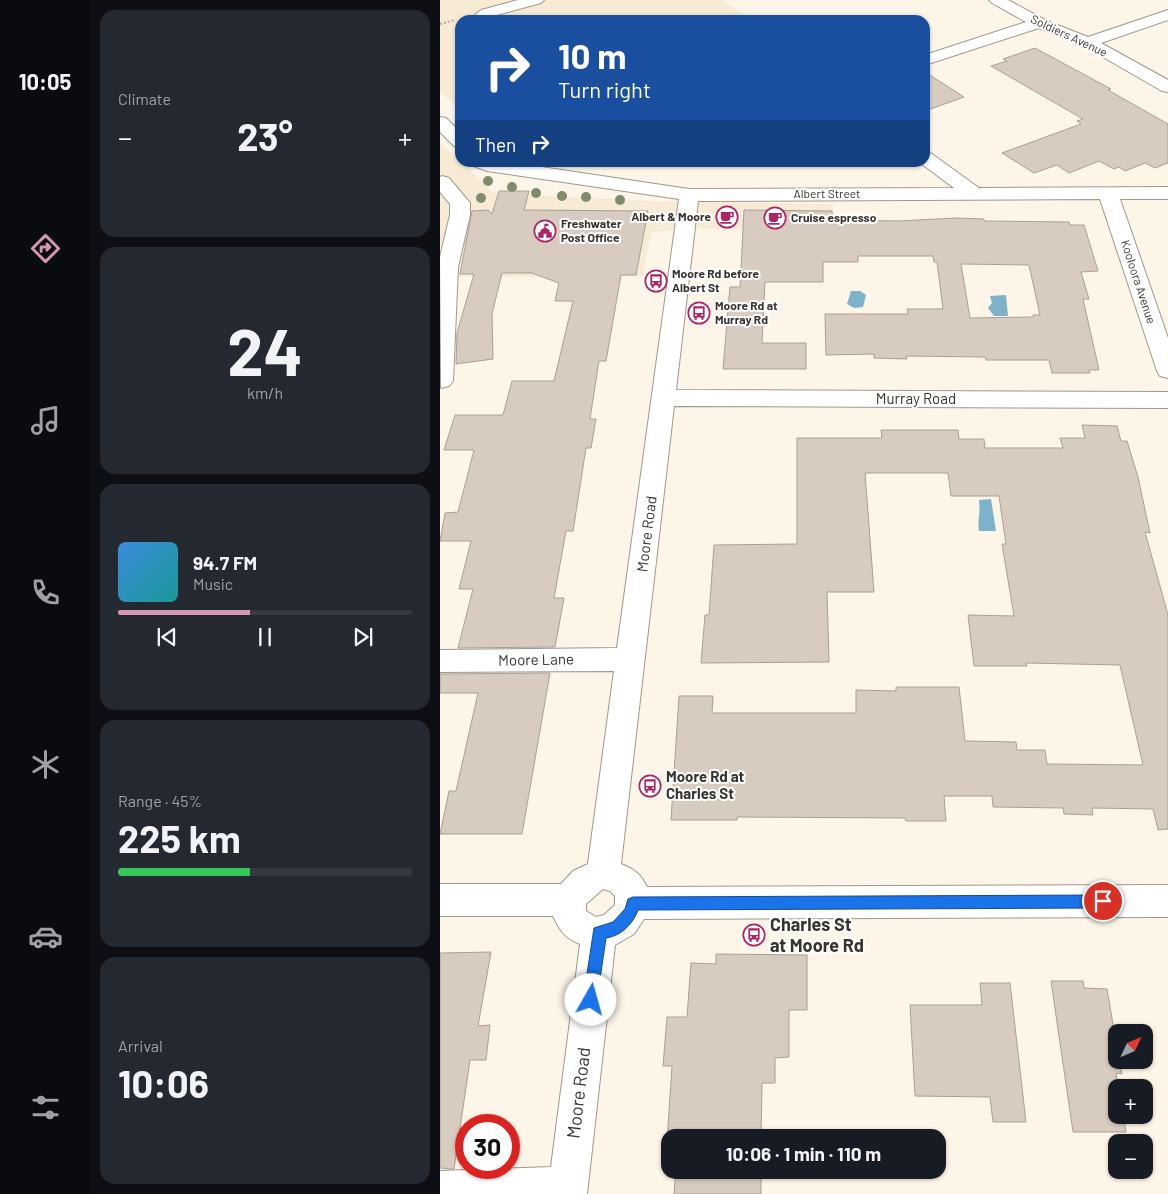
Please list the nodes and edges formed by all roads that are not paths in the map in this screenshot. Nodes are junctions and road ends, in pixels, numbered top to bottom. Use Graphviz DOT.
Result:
graph roads {
  1 [pos="536,0"];
  2 [pos="997,0"];
  3 [pos="484,15"];
  4 [pos="1168,15"];
  5 [pos="1039,23"];
  6 [pos="1088,42"];
  7 [pos="930,58"];
  8 [pos="1168,87"];
  9 [pos="440,122"];
  10 [pos="455,137"];
  11 [pos="930,162"];
  12 [pos="477,167"];
  13 [pos="504,167"];
  14 [pos="451,178"];
  15 [pos="1108,193"];
  16 [pos="1168,193"];
  17 [pos="689,194"];
  18 [pos="975,194"];
  19 [pos="1168,371"];
  20 [pos="441,381"];
  21 [pos="664,398"];
  22 [pos="1168,400"];
  23 [pos="631,659"];
  24 [pos="440,661"];
  25 [pos="603,874"];
  26 [pos="440,900"];
  27 [pos="570,900"];
  28 [pos="1168,901"];
  29 [pos="633,903"];
  30 [pos="599,932"];
  31 [pos="440,1190"];
  32 [pos="567,1190"];
  1 -- 3 [label="street"];
  2 -- 5 [label="street, Soldiers Avenue"];
  4 -- 6 [label="street"];
  5 -- 6 [label="street, Soldiers Avenue"];
  5 -- 7 [label="street"];
  6 -- 8 [label="street, Soldiers Avenue"];
  9 -- 10 [label="street"];
  11 -- 18 [label="street"];
  12 -- 14 [label="street, Albert Street"];
  13 -- 17 [label="street, Albert Street"];
  14 -- 20 [label="street"];
  15 -- 16 [label="street, Albert Street"];
  15 -- 18 [label="street, Albert Street"];
  15 -- 19 [label="street, Kooloora Avenue"];
  17 -- 18 [label="street, Albert Street"];
  17 -- 21 [label="street, Moore Road"];
  21 -- 22 [label="street, Murray Road"];
  21 -- 23 [label="street, Moore Road"];
  23 -- 24 [label="street, Moore Lane"];
  23 -- 25 [label="street, Moore Road"];
  25 -- 27 [label="street"];
  25 -- 29 [label="street"];
  26 -- 27 [label="street"];
  27 -- 30 [label="street"];
  28 -- 29 [label="street"];
  29 -- 30 [label="street"];
  30 -- 32 [label="street, Moore Road"];
  31 -- 32 [label="street"];
}
